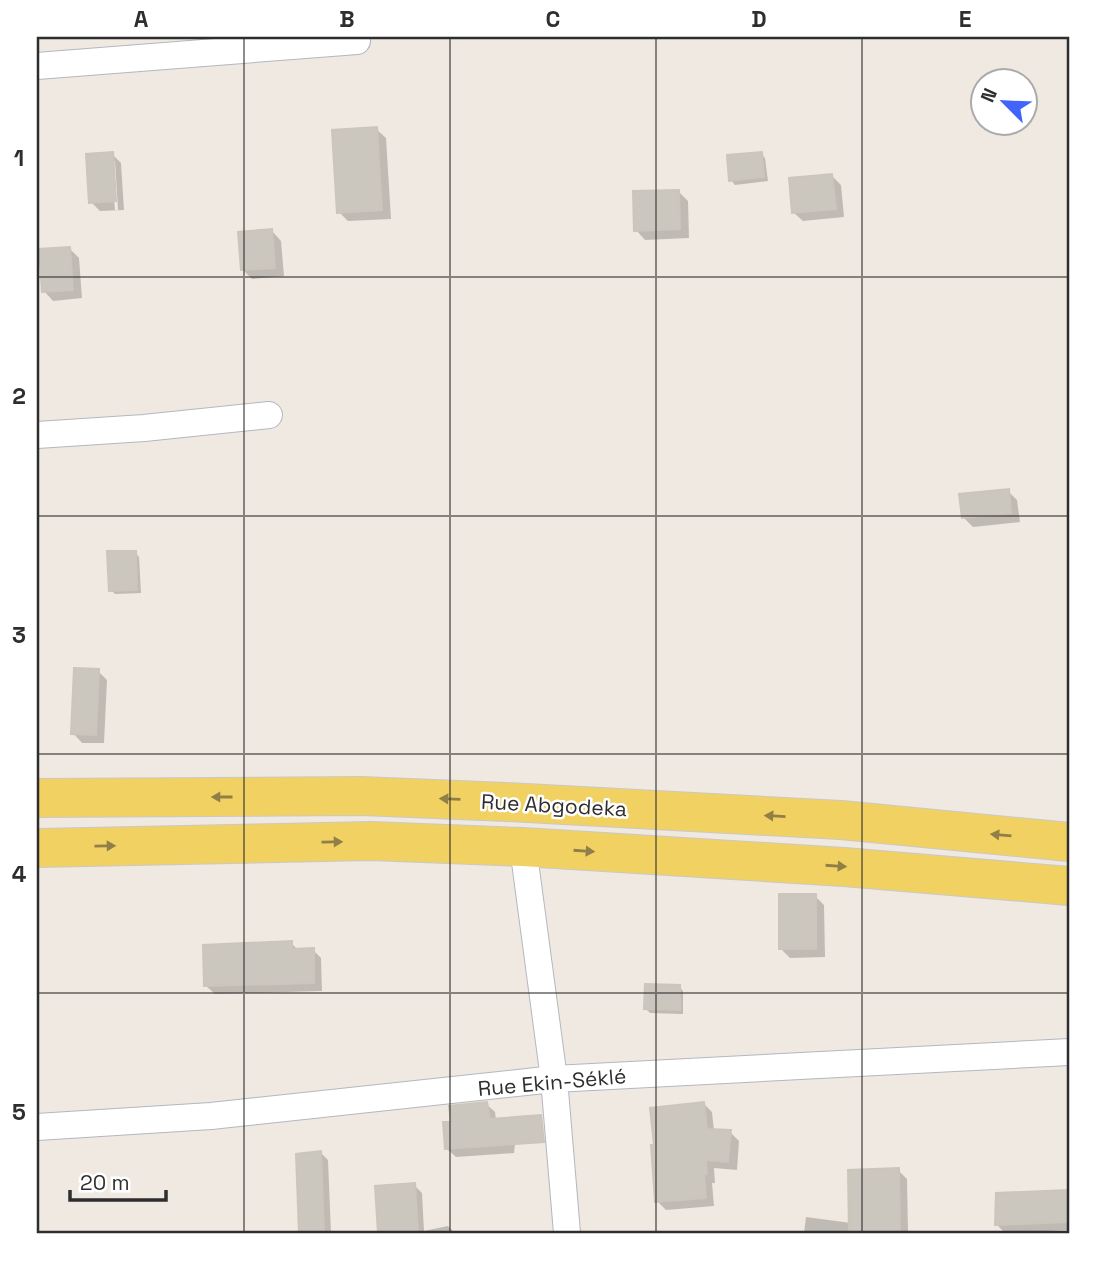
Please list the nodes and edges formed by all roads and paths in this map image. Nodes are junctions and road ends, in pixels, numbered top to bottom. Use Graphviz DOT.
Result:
graph roads {
  1 [pos="357,41"];
  2 [pos="37,66"];
  3 [pos="269,415"];
  4 [pos="37,435"];
  5 [pos="37,798"];
  6 [pos="1069,842"];
  7 [pos="523,847"];
  8 [pos="37,848"];
  9 [pos="1069,886"];
  10 [pos="1069,1052"];
  11 [pos="554,1079"];
  12 [pos="37,1128"];
  13 [pos="567,1233"];
  1 -- 2 [label="street"];
  3 -- 4 [label="street"];
  6 -- 5 [label="main road, Rue Abgodeka, one-way"];
  8 -- 7 [label="main road, Rue Abgodeka, one-way"];
  7 -- 9 [label="main road, Rue Abgodeka, one-way"];
  7 -- 11 [label="street"];
  10 -- 11 [label="street, Rue Ekin-Séklé"];
  11 -- 12 [label="street, Rue Ekin-Séklé"];
  11 -- 13 [label="street"];
}
